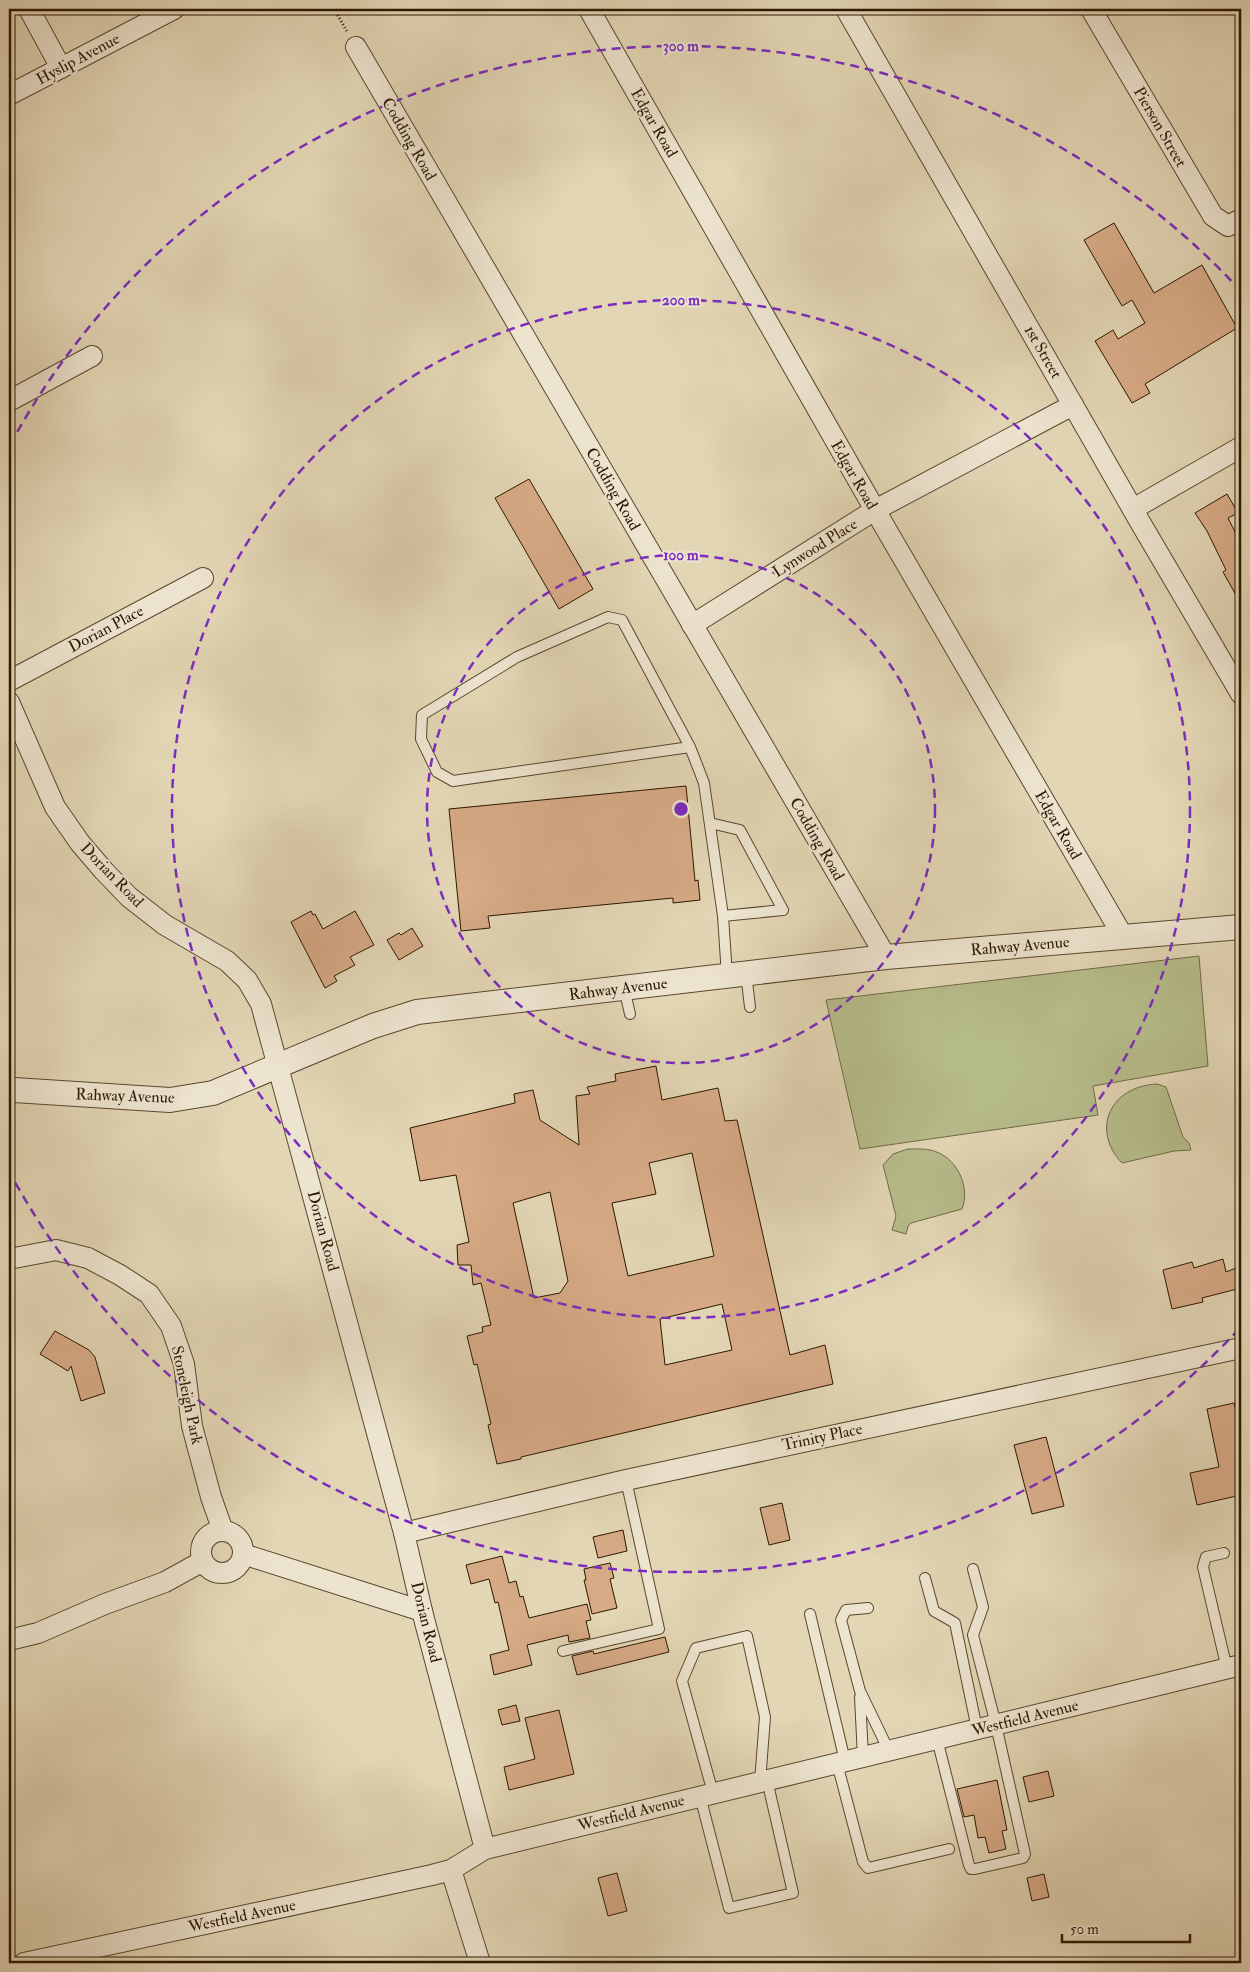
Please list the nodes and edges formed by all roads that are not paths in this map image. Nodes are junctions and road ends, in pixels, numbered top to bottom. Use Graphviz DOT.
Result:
graph roads {
  1 [pos="29,9"];
  2 [pos="174,9"];
  3 [pos="589,9"];
  4 [pos="846,9"];
  5 [pos="1091,9"];
  6 [pos="356,47"];
  7 [pos="61,68"];
  8 [pos="9,95"];
  9 [pos="1241,219"];
  10 [pos="92,356"];
  11 [pos="9,401"];
  12 [pos="1073,405"];
  13 [pos="1241,447"];
  14 [pos="1132,509"];
  15 [pos="875,510"];
  16 [pos="203,578"];
  17 [pos="692,625"];
  18 [pos="9,681"];
  19 [pos="1241,694"];
  20 [pos="9,702"];
  21 [pos="690,747"];
  22 [pos="710,822"];
  23 [pos="722,916"];
  24 [pos="1241,927"];
  25 [pos="1124,938"];
  26 [pos="886,956"];
  27 [pos="737,975"];
  28 [pos="624,988"];
  29 [pos="750,1007"];
  30 [pos="630,1014"];
  31 [pos="278,1065"];
  32 [pos="9,1091"];
  33 [pos="9,1259"];
  34 [pos="1241,1348"];
  35 [pos="626,1480"];
  36 [pos="223,1531"];
  37 [pos="404,1533"];
  38 [pos="1224,1553"];
  39 [pos="243,1554"];
  40 [pos="203,1560"];
  41 [pos="973,1569"];
  42 [pos="925,1578"];
  43 [pos="868,1608"];
  44 [pos="422,1611"];
  45 [pos="810,1614"];
  46 [pos="9,1640"];
  47 [pos="563,1651"];
  48 [pos="1234,1667"];
  49 [pos="860,1691"];
  50 [pos="986,1727"];
  51 [pos="938,1739"];
  52 [pos="889,1751"];
  53 [pos="848,1761"];
  54 [pos="764,1781"];
  55 [pos="707,1795"];
  56 [pos="485,1849"];
  57 [pos="949,1849"];
  58 [pos="451,1870"];
  59 [pos="24,1963"];
  60 [pos="480,1963"];
  1 -- 7 [label="street"];
  2 -- 7 [label="street, Hyslip Avenue"];
  3 -- 15 [label="street, Edgar Road"];
  4 -- 12 [label="street, 1st Street"];
  5 -- 9 [label="street, Pierson Street"];
  6 -- 17 [label="street, Codding Road"];
  7 -- 8 [label="street, Hyslip Avenue"];
  10 -- 11 [label="street"];
  12 -- 14 [label="street, 1st Street"];
  12 -- 15 [label="street, Lynwood Place"];
  13 -- 14 [label="street"];
  14 -- 19 [label="street, 1st Street"];
  15 -- 17 [label="street, Lynwood Place"];
  15 -- 25 [label="street, Edgar Road"];
  16 -- 18 [label="street, Dorian Place"];
  17 -- 26 [label="street, Codding Road"];
  20 -- 31 [label="street, Dorian Road"];
  21 -- 21 [label="lane"];
  21 -- 22 [label="lane"];
  22 -- 23 [label="lane"];
  22 -- 23 [label="lane"];
  23 -- 27 [label="lane"];
  24 -- 25 [label="street, Rahway Avenue"];
  25 -- 26 [label="street, Rahway Avenue"];
  26 -- 27 [label="street, Rahway Avenue"];
  27 -- 28 [label="street, Rahway Avenue"];
  27 -- 29 [label="lane"];
  28 -- 30 [label="lane"];
  28 -- 31 [label="street, Rahway Avenue"];
  31 -- 32 [label="street, Rahway Avenue"];
  31 -- 37 [label="street, Dorian Road"];
  33 -- 36 [label="street, Stoneleigh Park"];
  34 -- 35 [label="street, Trinity Place"];
  35 -- 37 [label="street, Trinity Place"];
  35 -- 47 [label="lane"];
  36 -- 39 [label="street"];
  36 -- 40 [label="street"];
  37 -- 44 [label="street, Dorian Road"];
  38 -- 48 [label="lane"];
  39 -- 40 [label="street"];
  39 -- 44 [label="street"];
  40 -- 46 [label="street"];
  41 -- 50 [label="lane"];
  42 -- 50 [label="lane"];
  43 -- 49 [label="lane"];
  44 -- 56 [label="street, Dorian Road"];
  45 -- 53 [label="lane"];
  48 -- 50 [label="street, Westfield Avenue"];
  49 -- 52 [label="lane"];
  49 -- 53 [label="lane"];
  50 -- 51 [label="street, Westfield Avenue"];
  50 -- 51 [label="lane"];
  51 -- 52 [label="street, Westfield Avenue"];
  52 -- 53 [label="street, Westfield Avenue"];
  53 -- 54 [label="street, Westfield Avenue"];
  53 -- 57 [label="lane"];
  54 -- 55 [label="street, Westfield Avenue"];
  54 -- 55 [label="lane"];
  54 -- 55 [label="lane"];
  55 -- 56 [label="street, Westfield Avenue"];
  56 -- 58 [label="street, Westfield Avenue"];
  58 -- 59 [label="street, Westfield Avenue"];
  58 -- 60 [label="street"];
}
